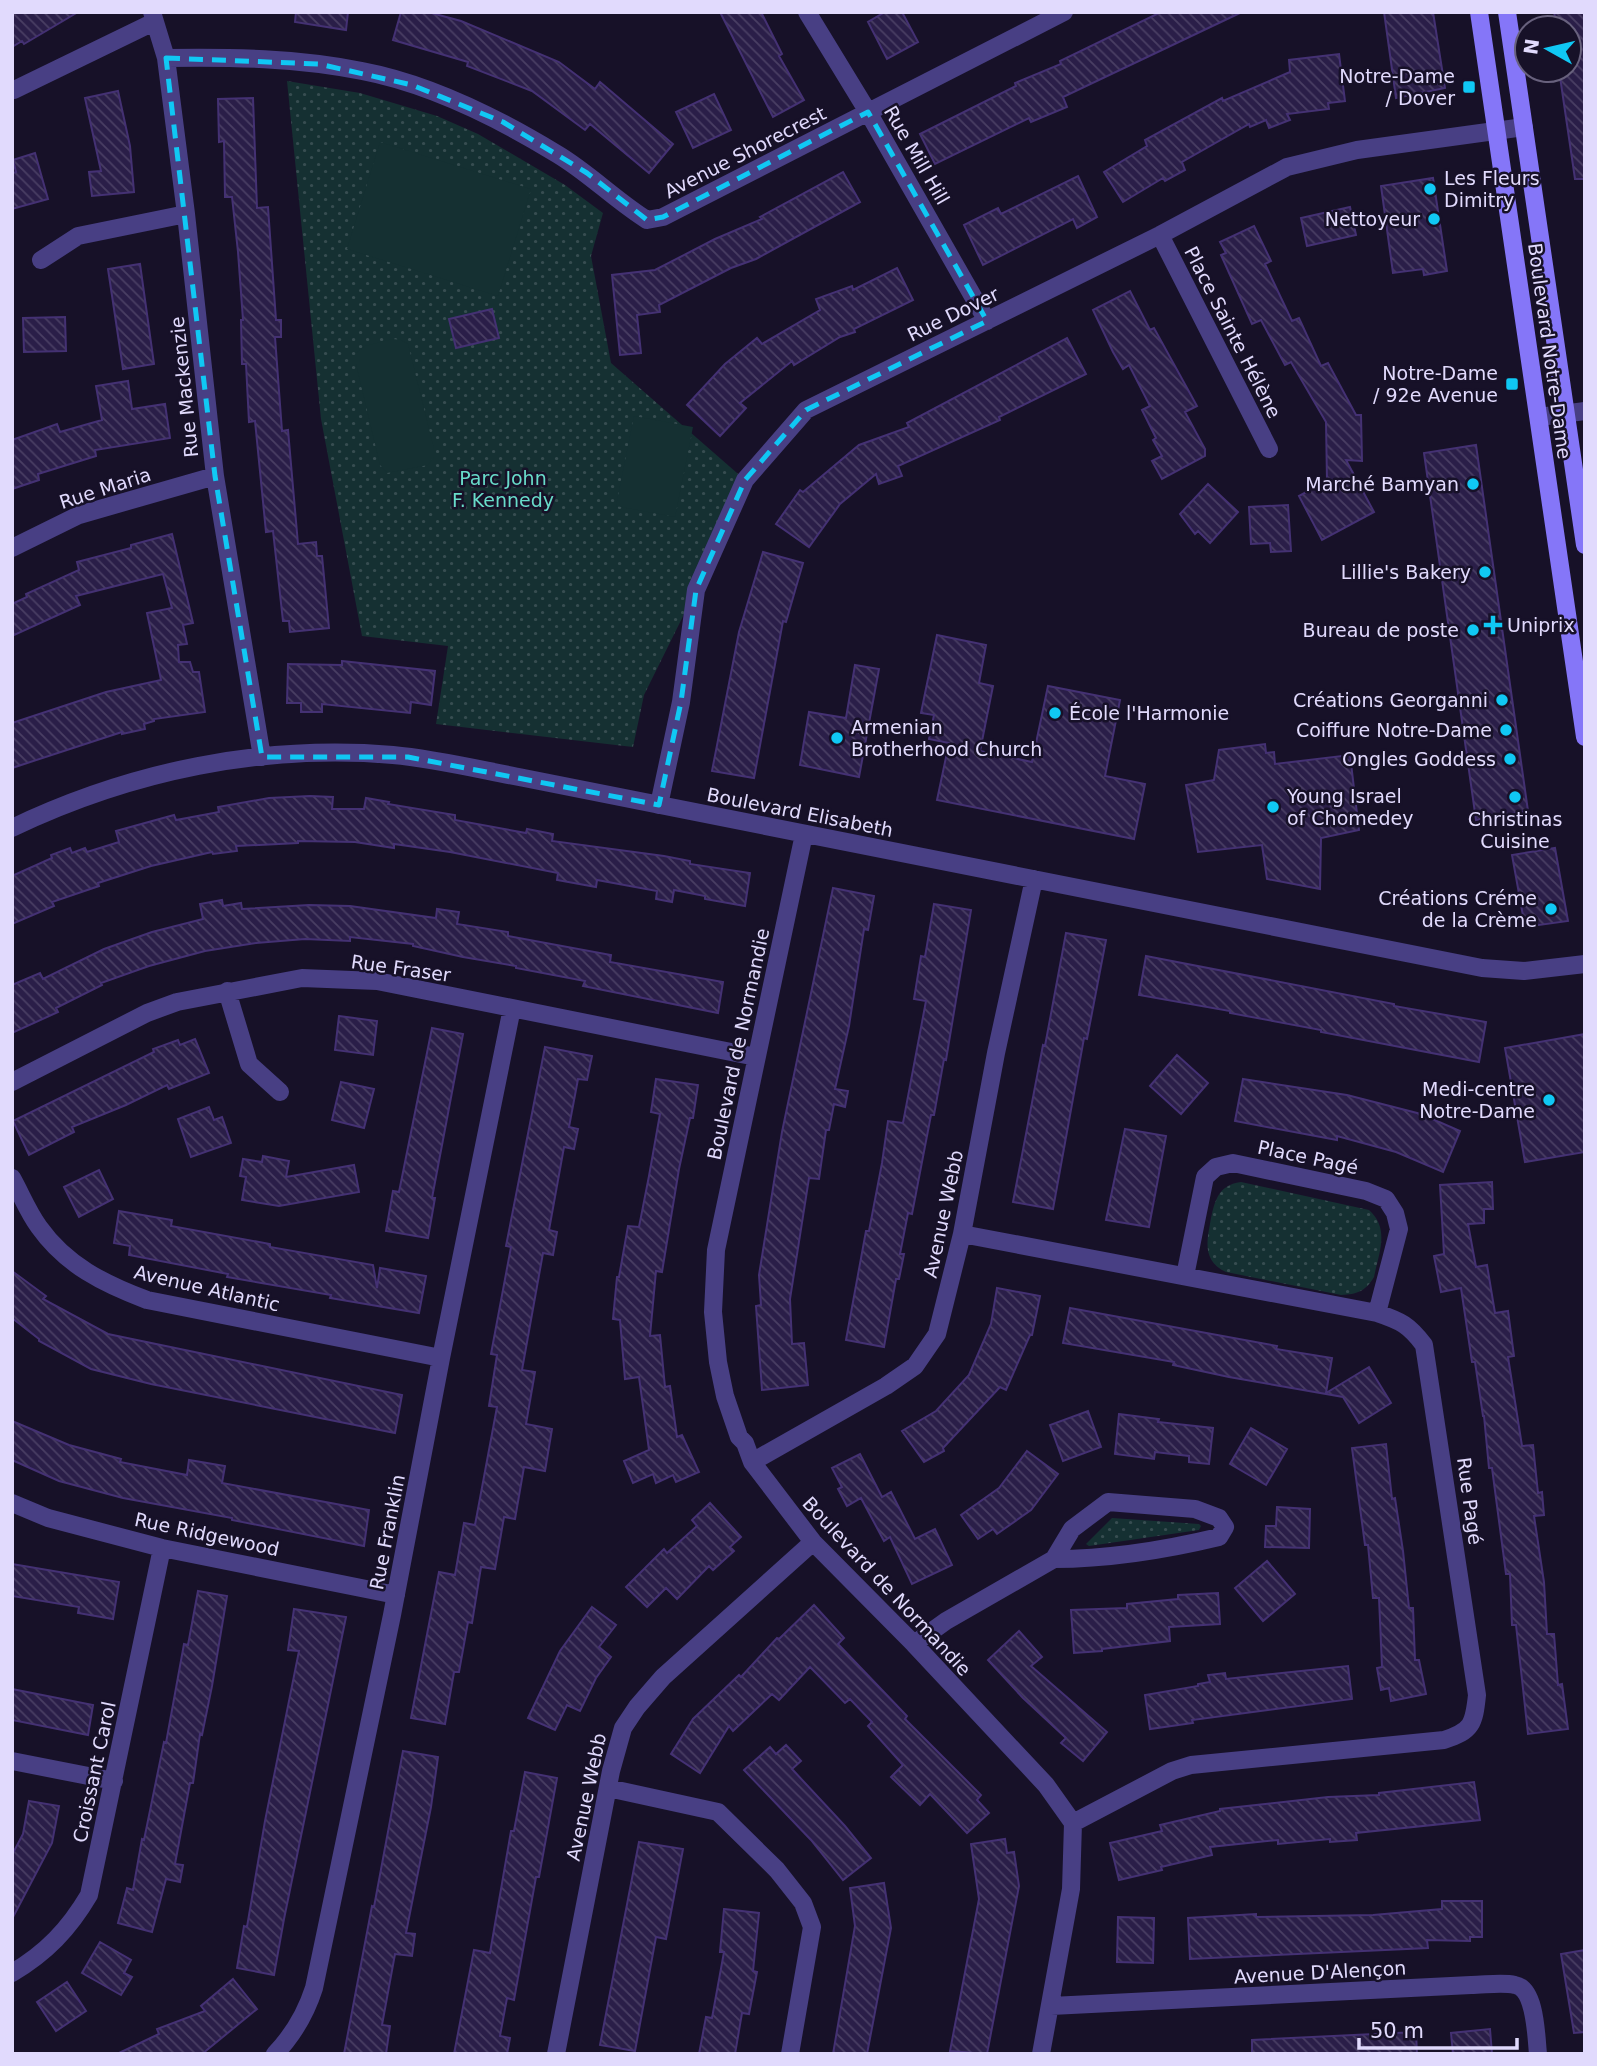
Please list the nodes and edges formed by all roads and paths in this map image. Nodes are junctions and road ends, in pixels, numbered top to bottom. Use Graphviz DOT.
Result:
graph roads {
  1 [pos="807,12"];
  2 [pos="1064,12"];
  3 [pos="1479,12"];
  4 [pos="1507,12"];
  5 [pos="153,17"];
  6 [pos="166,58"];
  7 [pos="14,90"];
  8 [pos="868,112"];
  9 [pos="1524,127"];
  10 [pos="1496,131"];
  11 [pos="186,214"];
  12 [pos="1160,235"];
  13 [pos="41,260"];
  14 [pos="987,321"];
  15 [pos="1585,411"];
  16 [pos="1565,414"];
  17 [pos="1539,417"];
  18 [pos="1269,449"];
  19 [pos="215,476"];
  20 [pos="1585,545"];
  21 [pos="12,548"];
  22 [pos="1580,667"];
  23 [pos="1585,737"];
  24 [pos="262,757"];
  25 [pos="659,805"];
  26 [pos="12,828"];
  27 [pos="804,834"];
  28 [pos="1034,879"];
  29 [pos="1585,964"];
  30 [pos="227,991"];
  31 [pos="512,1008"];
  32 [pos="756,1057"];
  33 [pos="12,1082"];
  34 [pos="279,1092"];
  35 [pos="12,1178"];
  36 [pos="962,1234"];
  37 [pos="1185,1276"];
  38 [pos="1377,1313"];
  39 [pos="441,1358"];
  40 [pos="751,1462"];
  41 [pos="12,1503"];
  42 [pos="813,1542"];
  43 [pos="162,1548"];
  44 [pos="1054,1559"];
  45 [pos="396,1595"];
  46 [pos="914,1644"];
  47 [pos="12,1761"];
  48 [pos="114,1781"];
  49 [pos="608,1788"];
  50 [pos="1073,1823"];
  51 [pos="12,1972"];
  52 [pos="1051,2006"];
  53 [pos="275,2054"];
  54 [pos="556,2054"];
  55 [pos="790,2054"];
  56 [pos="1041,2054"];
  57 [pos="1538,2054"];
  1 -- 8 [label="street, Rue Mill Hill"];
  2 -- 8 [label="street, Avenue Shorecrest"];
  3 -- 10 [label="street, Boulevard Notre-Dame"];
  4 -- 9 [label="street, Boulevard Notre-Dame"];
  5 -- 6 [label="street, Rue Mackenzie"];
  5 -- 7 [label="street"];
  6 -- 8 [label="street, Avenue Shorecrest"];
  6 -- 11 [label="street, Rue Mackenzie"];
  8 -- 14 [label="street, Rue Mill Hill"];
  9 -- 10 [label="street, Rue Dover"];
  9 -- 16 [label="street, Boulevard Notre-Dame"];
  10 -- 12 [label="street, Rue Dover"];
  10 -- 17 [label="street, Boulevard Notre-Dame"];
  11 -- 13 [label="street"];
  11 -- 19 [label="street, Rue Mackenzie"];
  12 -- 14 [label="street, Rue Dover"];
  12 -- 18 [label="street, Place Sainte Hélène"];
  14 -- 25 [label="street, Rue Dover"];
  15 -- 16 [label="street"];
  16 -- 17 [label="street"];
  16 -- 20 [label="street, Boulevard Notre-Dame"];
  17 -- 22 [label="street, Boulevard Notre-Dame"];
  19 -- 21 [label="street, Rue Maria"];
  19 -- 24 [label="street, Rue Mackenzie"];
  22 -- 23 [label="street, Boulevard Notre-Dame"];
  24 -- 25 [label="street, Boulevard Elisabeth"];
  24 -- 26 [label="street, Boulevard Elisabeth"];
  25 -- 27 [label="street, Boulevard Elisabeth"];
  27 -- 28 [label="street, Boulevard Elisabeth"];
  27 -- 32 [label="street, Boulevard de Normandie"];
  28 -- 29 [label="street, Boulevard Elisabeth"];
  28 -- 36 [label="street, Avenue Webb"];
  30 -- 31 [label="street, Rue Fraser"];
  30 -- 33 [label="street, Rue Fraser"];
  30 -- 34 [label="street"];
  31 -- 32 [label="street, Rue Fraser"];
  31 -- 39 [label="street, Rue Franklin"];
  32 -- 40 [label="street, Boulevard de Normandie"];
  35 -- 39 [label="street, Avenue Atlantic"];
  36 -- 37 [label="street, Rue Pagé"];
  36 -- 40 [label="street, Avenue Webb"];
  37 -- 38 [label="street, Rue Pagé"];
  37 -- 38 [label="street, Place Pagé"];
  38 -- 50 [label="street, Rue Pagé"];
  39 -- 45 [label="street, Rue Franklin"];
  40 -- 42 [label="street, Boulevard de Normandie"];
  41 -- 43 [label="street, Rue Ridgewood"];
  42 -- 46 [label="street, Boulevard de Normandie"];
  42 -- 49 [label="street, Avenue Webb"];
  43 -- 45 [label="street, Rue Ridgewood"];
  43 -- 48 [label="street, Croissant Carol"];
  44 -- 44 [label="street"];
  44 -- 46 [label="street"];
  45 -- 53 [label="street, Rue Franklin"];
  46 -- 50 [label="street, Boulevard de Normandie"];
  47 -- 48 [label="street"];
  48 -- 51 [label="street, Croissant Carol"];
  49 -- 54 [label="street, Avenue Webb"];
  49 -- 55 [label="street"];
  50 -- 52 [label="street"];
  52 -- 56 [label="street"];
  52 -- 57 [label="street, Avenue D'Alençon"];
}
